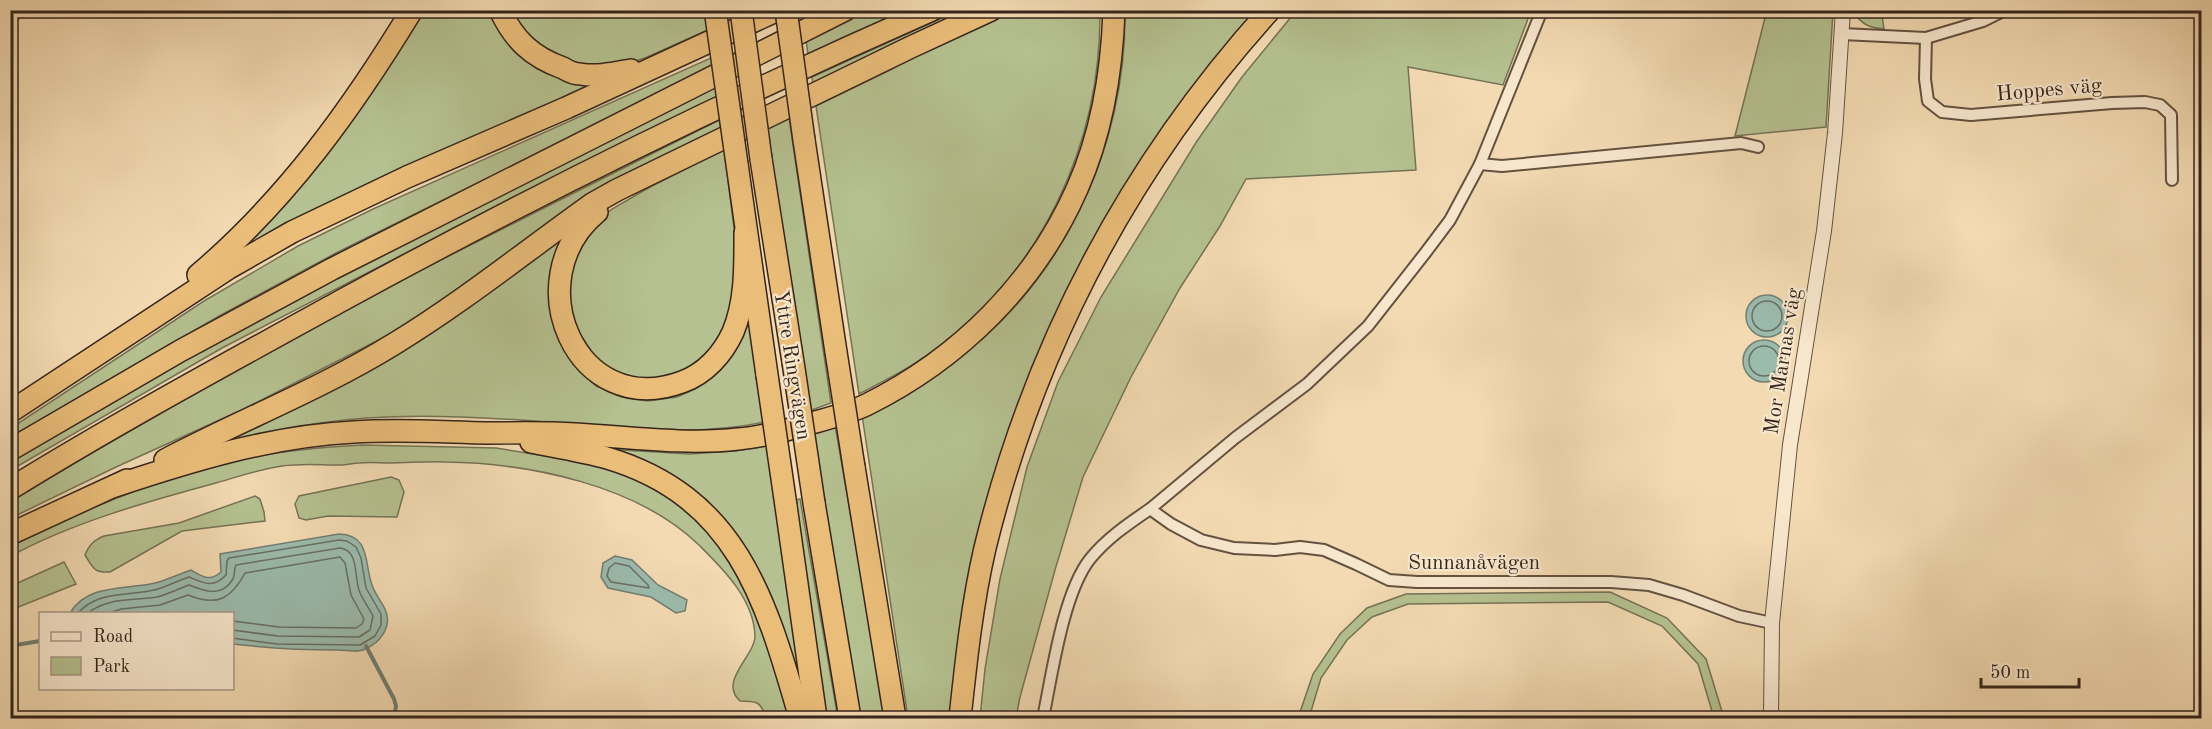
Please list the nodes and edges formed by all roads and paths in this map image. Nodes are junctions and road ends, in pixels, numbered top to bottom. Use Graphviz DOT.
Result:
graph roads {
  1 [pos="18,10"];
  2 [pos="412,10"];
  3 [pos="500,10"];
  4 [pos="741,10"];
  5 [pos="778,10"];
  6 [pos="786,10"];
  7 [pos="797,10"];
  8 [pos="845,10"];
  9 [pos="932,10"];
  10 [pos="991,10"];
  11 [pos="1270,10"];
  12 [pos="1542,10"];
  13 [pos="1843,10"];
  14 [pos="2006,10"];
  15 [pos="1114,11"];
  16 [pos="716,13"];
  17 [pos="10,17"];
  18 [pos="732,31"];
  19 [pos="1842,34"];
  20 [pos="1926,38"];
  21 [pos="804,140"];
  22 [pos="1758,147"];
  23 [pos="1480,164"];
  24 [pos="668,166"];
  25 [pos="2172,180"];
  26 [pos="746,233"];
  27 [pos="10,405"];
  28 [pos="10,412"];
  29 [pos="486,433"];
  30 [pos="10,450"];
  31 [pos="115,486"];
  32 [pos="10,489"];
  33 [pos="1150,509"];
  34 [pos="10,534"];
  35 [pos="1772,622"];
  36 [pos="800,718"];
  37 [pos="816,718"];
  38 [pos="850,718"];
  39 [pos="895,718"];
  40 [pos="960,718"];
  41 [pos="1043,718"];
  42 [pos="1772,718"];
  1 -- 17 [label="street"];
  2 -- 27 [label="highway"];
  3 -- 18 [label="highway"];
  4 -- 38 [label="highway, Yttre Ringvägen, bridge"];
  5 -- 18 [label="highway"];
  6 -- 21 [label="highway, bridge"];
  7 -- 21 [label="highway, bridge"];
  8 -- 30 [label="highway"];
  9 -- 32 [label="highway"];
  10 -- 24 [label="highway"];
  11 -- 40 [label="highway"];
  12 -- 23 [label="street"];
  13 -- 19 [label="street, Mor Marnas väg"];
  14 -- 20 [label="street"];
  15 -- 29 [label="highway"];
  16 -- 26 [label="highway, bridge"];
  18 -- 28 [label="highway"];
  19 -- 20 [label="street"];
  19 -- 35 [label="street, Mor Marnas väg"];
  20 -- 25 [label="street, Hoppes väg"];
  21 -- 39 [label="highway, bridge"];
  22 -- 23 [label="street"];
  23 -- 33 [label="street"];
  24 -- 26 [label="highway"];
  24 -- 31 [label="highway"];
  26 -- 37 [label="highway, bridge"];
  29 -- 31 [label="highway"];
  29 -- 36 [label="highway"];
  31 -- 34 [label="highway"];
  33 -- 35 [label="street, Sunnanåvägen"];
  33 -- 41 [label="street"];
  35 -- 42 [label="street, Mor Marnas väg"];
}
